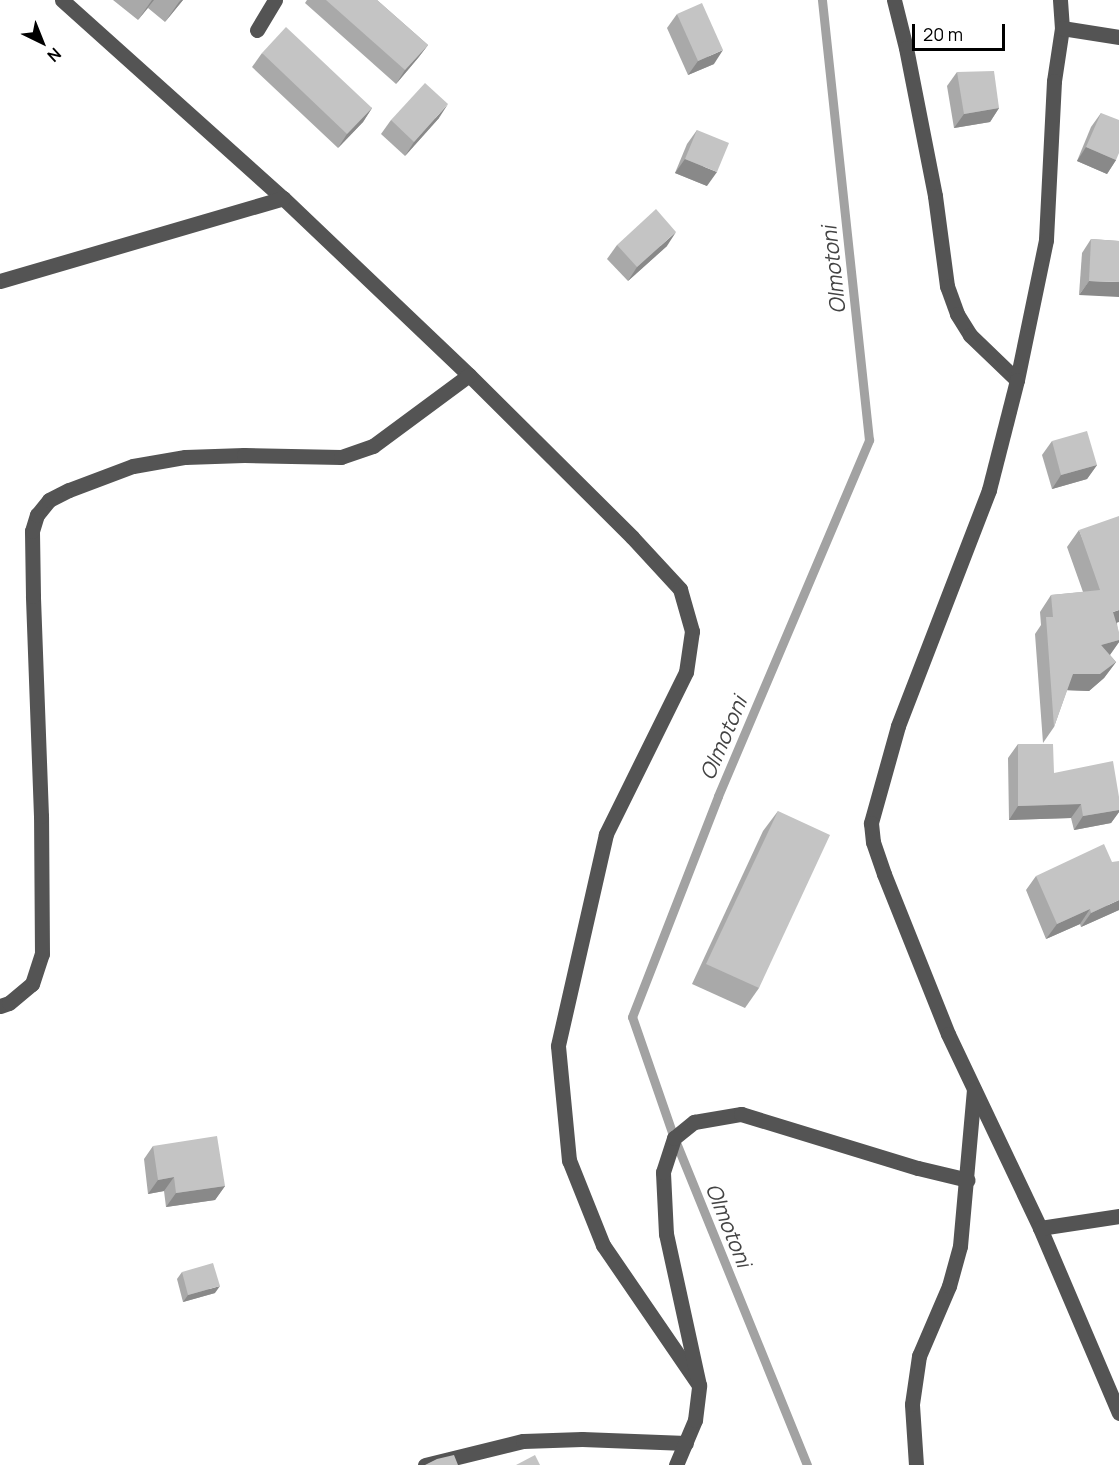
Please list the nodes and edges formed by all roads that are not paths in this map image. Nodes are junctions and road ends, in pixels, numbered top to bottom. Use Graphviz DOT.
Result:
graph roads {
  1 [pos="62,0"];
  2 [pos="275,0"];
  3 [pos="894,0"];
  4 [pos="1060,0"];
  5 [pos="1062,28"];
  6 [pos="257,30"];
  7 [pos="1119,37"];
  8 [pos="283,198"];
  9 [pos="0,281"];
  10 [pos="469,375"];
  11 [pos="1017,380"];
  12 [pos="0,1006"];
  13 [pos="974,1087"];
  14 [pos="968,1180"];
  15 [pos="1119,1216"];
  16 [pos="1040,1228"];
  17 [pos="699,1385"];
  18 [pos="1119,1413"];
  19 [pos="686,1443"];
  20 [pos="425,1465"];
  21 [pos="675,1465"];
  22 [pos="916,1465"];
  1 -- 8 [label="street"];
  2 -- 6 [label="street"];
  3 -- 11 [label="street"];
  4 -- 5 [label="street"];
  5 -- 7 [label="street"];
  5 -- 11 [label="street"];
  8 -- 9 [label="street"];
  8 -- 10 [label="street"];
  10 -- 12 [label="street"];
  10 -- 17 [label="street"];
  11 -- 13 [label="street"];
  13 -- 14 [label="street"];
  13 -- 16 [label="street"];
  14 -- 17 [label="street"];
  14 -- 22 [label="street"];
  15 -- 16 [label="street"];
  16 -- 18 [label="street"];
  17 -- 19 [label="street"];
  19 -- 20 [label="street"];
  19 -- 21 [label="street"];
}
